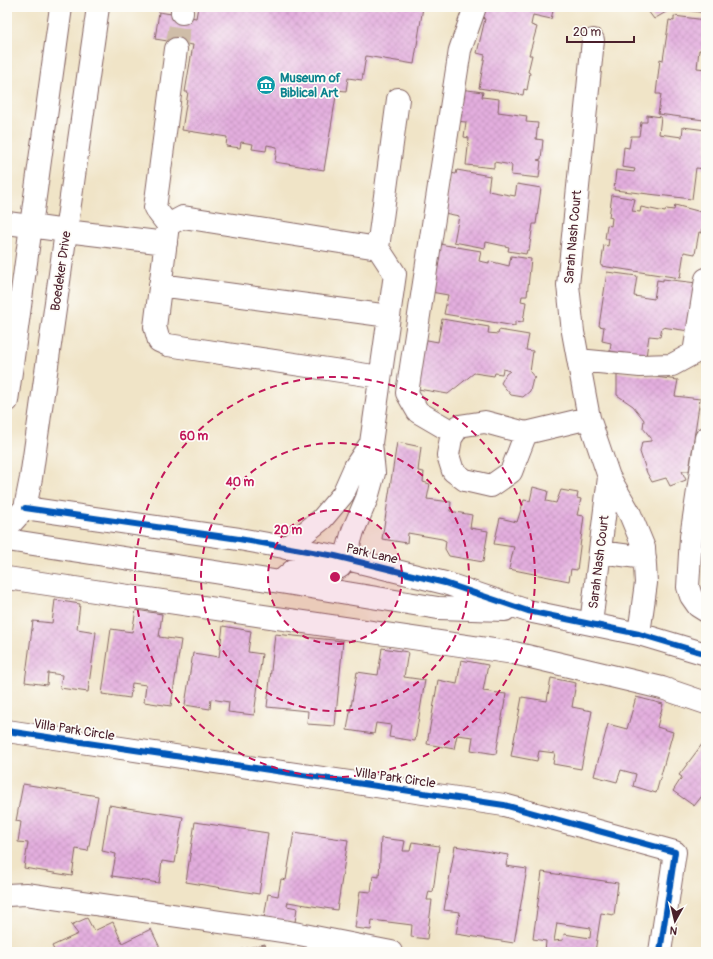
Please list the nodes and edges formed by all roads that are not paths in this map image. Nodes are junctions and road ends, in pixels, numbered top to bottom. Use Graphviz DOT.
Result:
graph roads {
  1 [pos="61,7"];
  2 [pos="98,7"];
  3 [pos="475,7"];
  4 [pos="593,40"];
  5 [pos="176,49"];
  6 [pos="398,99"];
  7 [pos="7,223"];
  8 [pos="30,226"];
  9 [pos="66,231"];
  10 [pos="167,234"];
  11 [pos="378,248"];
  12 [pos="706,279"];
  13 [pos="160,285"];
  14 [pos="389,316"];
  15 [pos="578,360"];
  16 [pos="380,377"];
  17 [pos="7,401"];
  18 [pos="589,418"];
  19 [pos="526,432"];
  20 [pos="454,433"];
  21 [pos="706,438"];
  22 [pos="371,443"];
  23 [pos="609,477"];
  24 [pos="16,507"];
  25 [pos="7,528"];
  26 [pos="7,540"];
  27 [pos="286,548"];
  28 [pos="600,552"];
  29 [pos="645,558"];
  30 [pos="345,559"];
  31 [pos="7,578"];
  32 [pos="280,582"];
  33 [pos="528,611"];
  34 [pos="706,611"];
  35 [pos="590,624"];
  36 [pos="639,634"];
  37 [pos="706,654"];
  38 [pos="706,703"];
  39 [pos="7,731"];
  40 [pos="7,895"];
  41 [pos="391,952"];
  42 [pos="660,952"];
  1 -- 8 [label="street"];
  2 -- 9 [label="street, Boedeker Drive"];
  3 -- 20 [label="street"];
  4 -- 15 [label="street, Sarah Nash Court"];
  5 -- 10 [label="street"];
  6 -- 11 [label="street"];
  7 -- 8 [label="street"];
  8 -- 9 [label="street"];
  8 -- 17 [label="street"];
  9 -- 10 [label="street"];
  9 -- 24 [label="street, Boedeker Drive"];
  10 -- 11 [label="street"];
  10 -- 13 [label="street"];
  11 -- 14 [label="street"];
  12 -- 15 [label="street"];
  13 -- 14 [label="street"];
  13 -- 16 [label="street"];
  14 -- 16 [label="street"];
  15 -- 18 [label="street, Sarah Nash Court"];
  16 -- 22 [label="street"];
  18 -- 19 [label="street"];
  18 -- 23 [label="street, Sarah Nash Court"];
  19 -- 20 [label="street"];
  19 -- 20 [label="street"];
  21 -- 34 [label="street"];
  22 -- 27 [label="street"];
  22 -- 30 [label="street"];
  23 -- 28 [label="street, Sarah Nash Court"];
  23 -- 29 [label="street, Sarah Nash Court"];
  24 -- 25 [label="street"];
  24 -- 27 [label="street, Park Lane"];
  26 -- 32 [label="street, Park Lane"];
  27 -- 30 [label="street, Park Lane"];
  28 -- 29 [label="street"];
  28 -- 35 [label="street, Sarah Nash Court"];
  29 -- 36 [label="street, Sarah Nash Court"];
  30 -- 32 [label="street"];
  30 -- 33 [label="street, Park Lane"];
  31 -- 38 [label="street"];
  32 -- 33 [label="street, Park Lane"];
  33 -- 35 [label="street, Park Lane"];
  35 -- 36 [label="street, Park Lane"];
  36 -- 37 [label="street, Park Lane"];
  39 -- 42 [label="street, Villa Park Circle"];
  40 -- 41 [label="street"];
}
